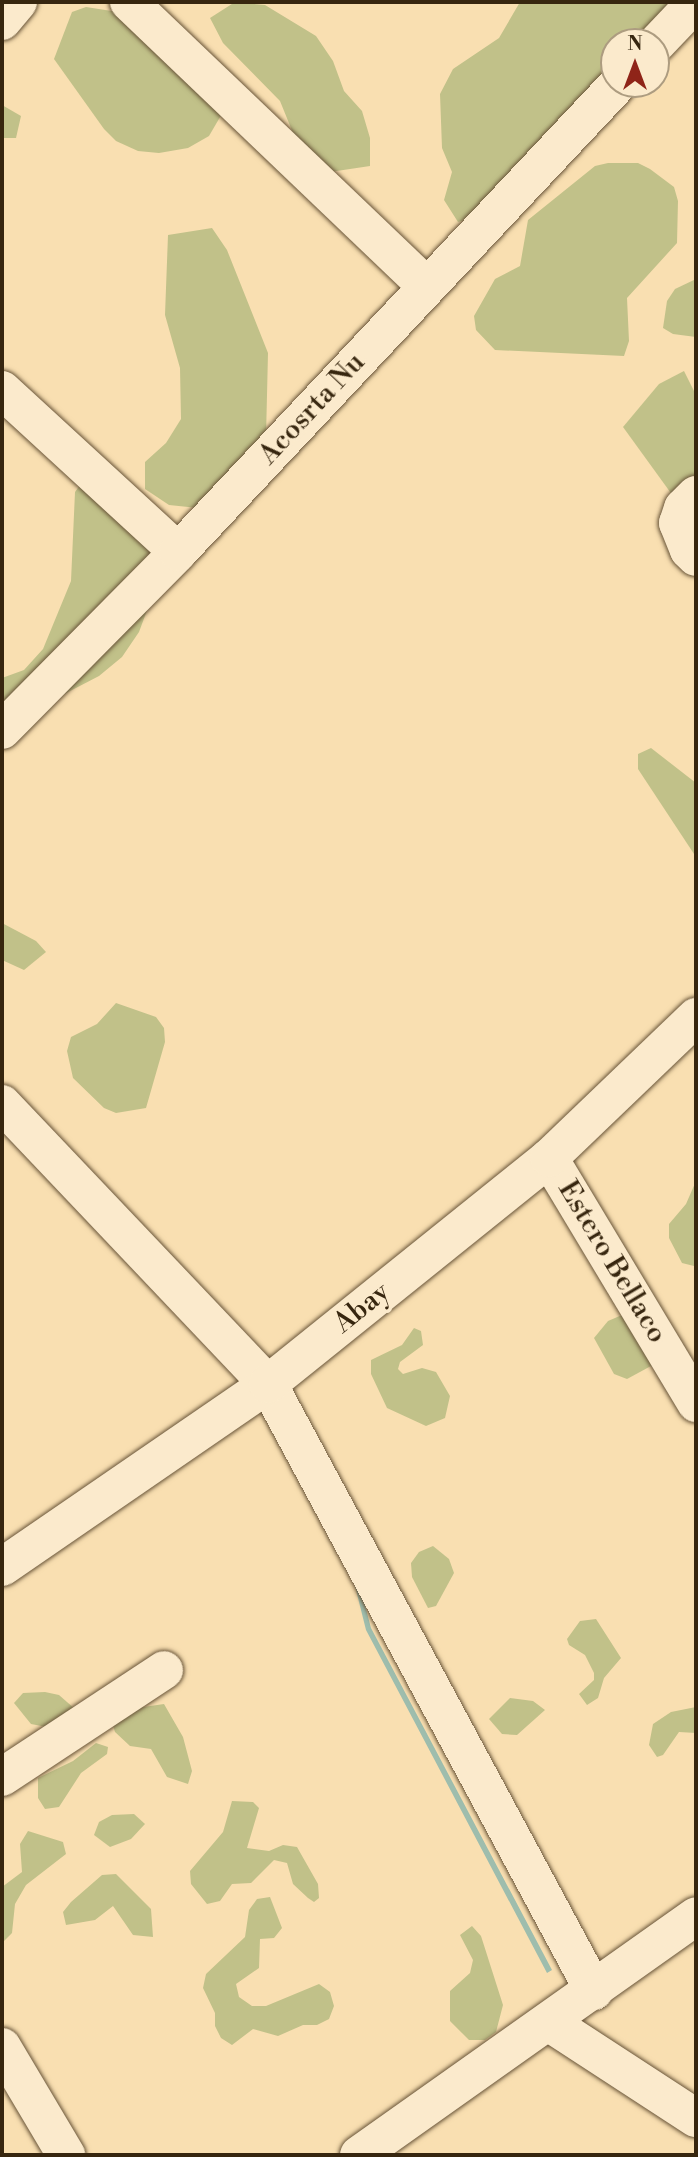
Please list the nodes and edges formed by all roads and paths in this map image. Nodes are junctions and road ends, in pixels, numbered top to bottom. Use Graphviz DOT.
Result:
graph roads {
  1 [pos="18,2"];
  2 [pos="129,2"];
  3 [pos="691,4"];
  4 [pos="2,21"];
  5 [pos="670,28"];
  6 [pos="605,98"];
  7 [pos="426,286"];
  8 [pos="2,390"];
  9 [pos="696,495"];
  10 [pos="178,552"];
  11 [pos="696,557"];
  12 [pos="2,730"];
  13 [pos="696,1017"];
  14 [pos="2,1104"];
  15 [pos="549,1158"];
  16 [pos="268,1384"];
  17 [pos="696,1402"];
  18 [pos="2,1567"];
  19 [pos="164,1670"];
  20 [pos="2,1777"];
  21 [pos="696,1916"];
  22 [pos="594,1991"];
  23 [pos="550,2023"];
  24 [pos="2,2047"];
  25 [pos="696,2118"];
  26 [pos="66,2155"];
  27 [pos="359,2155"];
  1 -- 4 [label="street"];
  2 -- 7 [label="street"];
  3 -- 5 [label="street"];
  6 -- 7 [label="street, Acosrta Nu"];
  7 -- 10 [label="street, Acosrta Nu"];
  8 -- 10 [label="street"];
  9 -- 11 [label="street"];
  10 -- 12 [label="street, Acosrta Nu"];
  13 -- 15 [label="street, Abay"];
  14 -- 16 [label="street"];
  15 -- 16 [label="street, Abay"];
  15 -- 17 [label="street, Estero Bellaco"];
  16 -- 18 [label="street, Abay"];
  16 -- 22 [label="street"];
  19 -- 20 [label="street"];
  21 -- 22 [label="street"];
  22 -- 23 [label="street"];
  23 -- 25 [label="street"];
  23 -- 27 [label="street"];
  24 -- 26 [label="street"];
}
